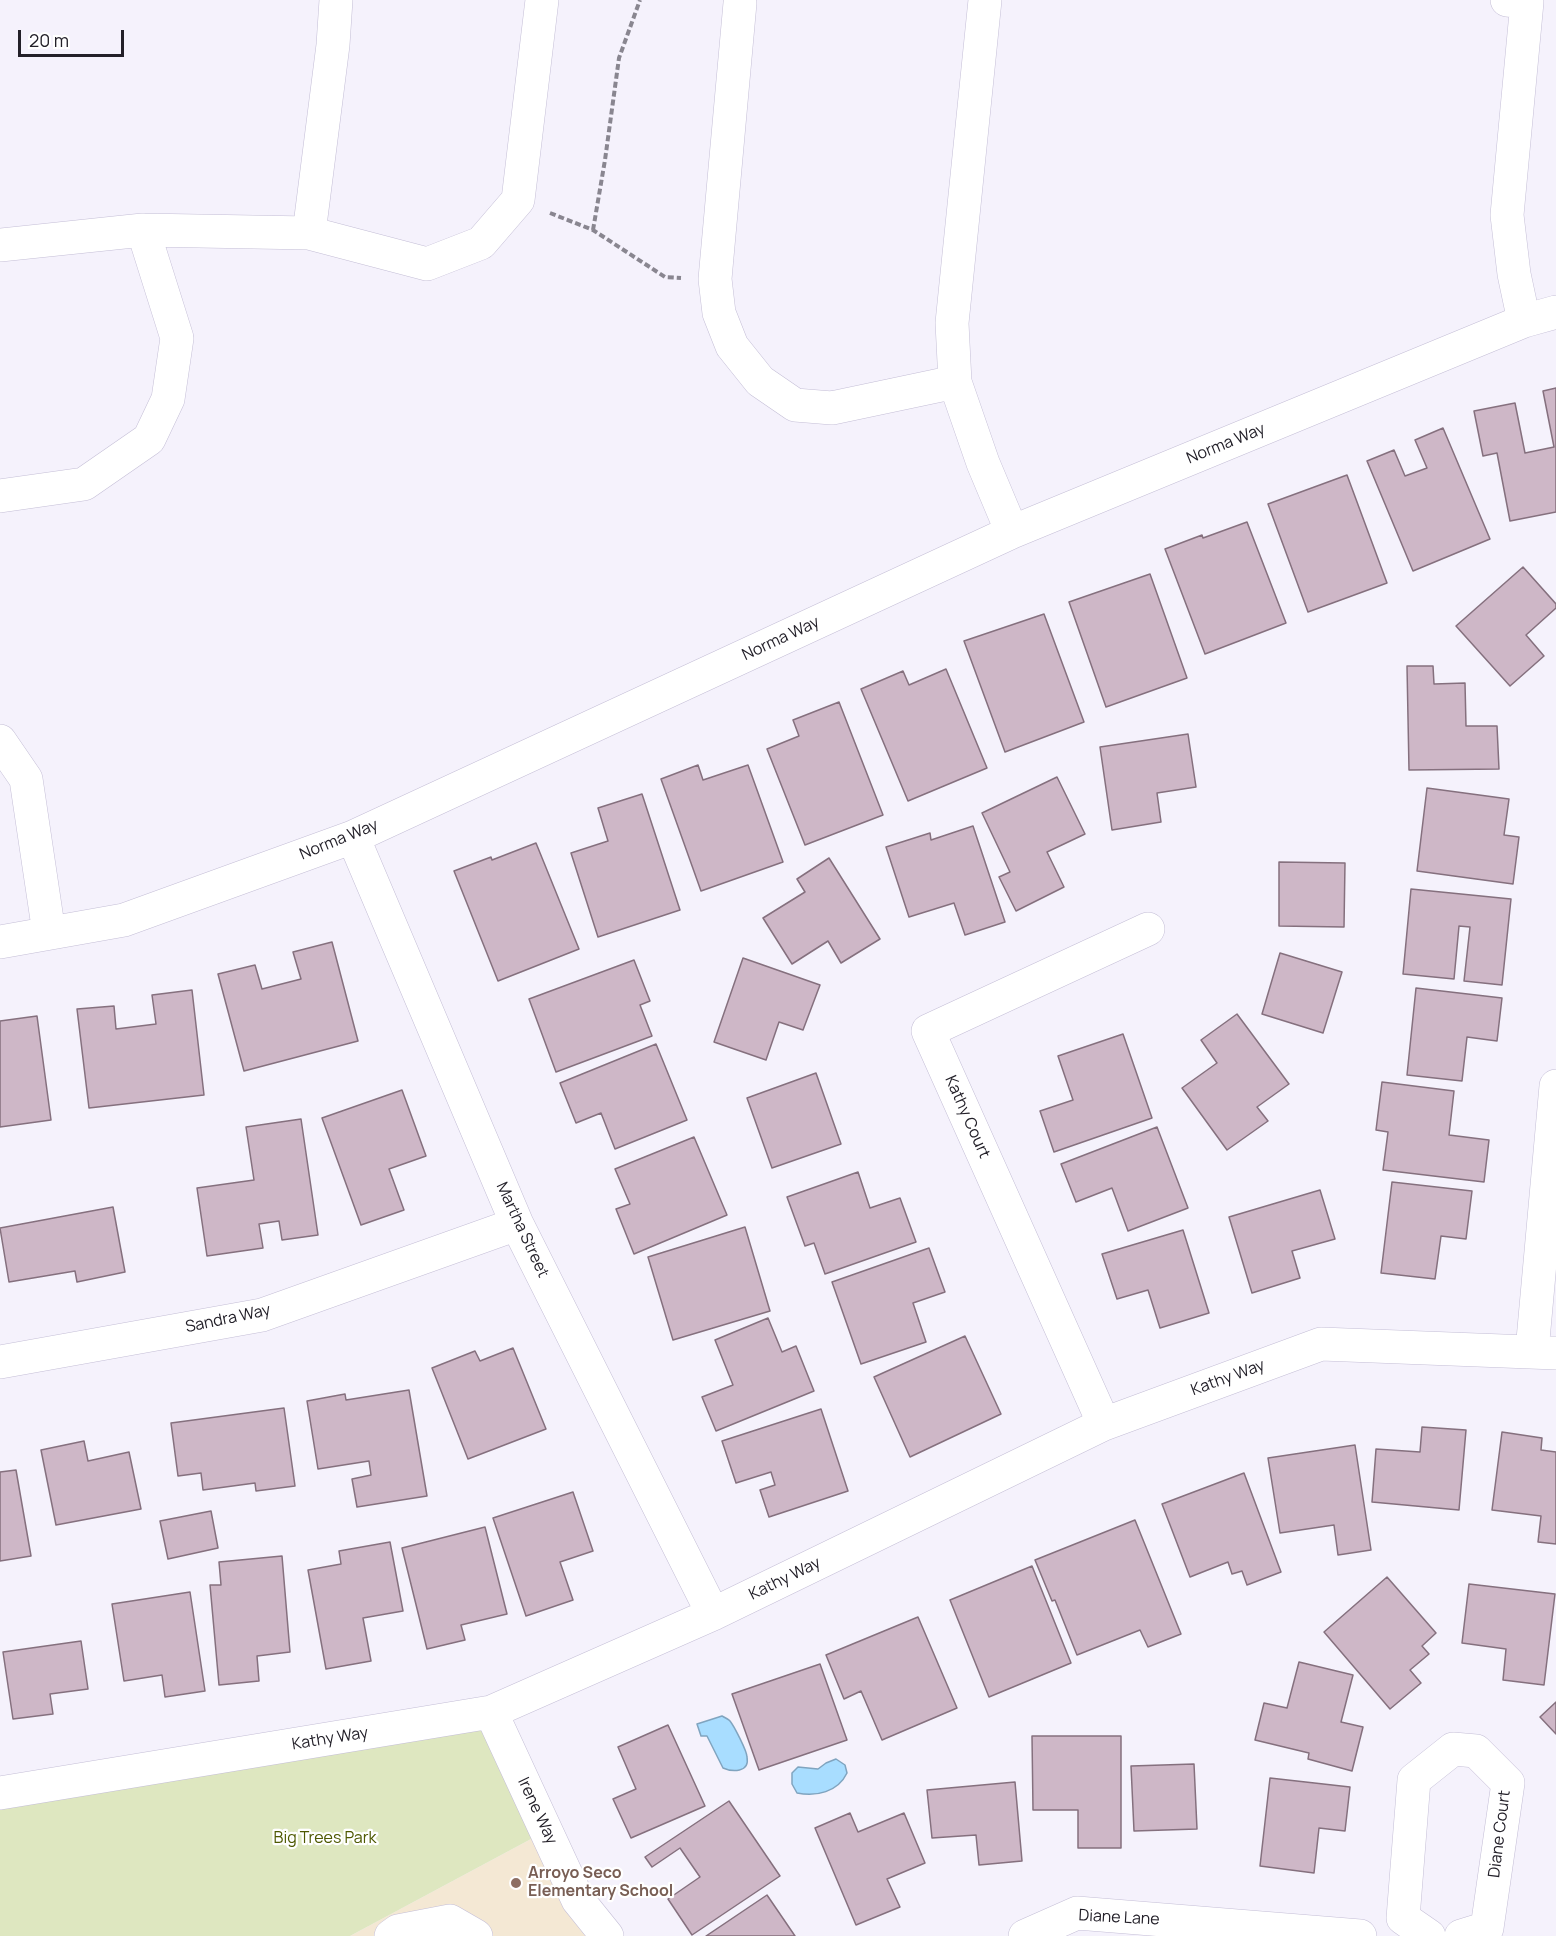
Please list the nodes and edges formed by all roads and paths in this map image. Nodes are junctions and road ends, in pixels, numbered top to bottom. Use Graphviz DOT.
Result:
graph roads {
  1 [pos="336,0"];
  2 [pos="542,0"];
  3 [pos="640,0"];
  4 [pos="985,0"];
  5 [pos="1507,0"];
  6 [pos="740,3"];
  7 [pos="518,200"];
  8 [pos="143,230"];
  9 [pos="593,230"];
  10 [pos="309,233"];
  11 [pos="0,245"];
  12 [pos="715,279"];
  13 [pos="1556,312"];
  14 [pos="1524,321"];
  15 [pos="955,382"];
  16 [pos="0,496"];
  17 [pos="1012,531"];
  18 [pos="0,741"];
  19 [pos="353,837"];
  20 [pos="1148,929"];
  21 [pos="49,933"];
  22 [pos="0,942"];
  23 [pos="1556,1086"];
  24 [pos="517,1224"];
  25 [pos="1544,1352"];
  26 [pos="0,1362"];
  27 [pos="1104,1424"];
  28 [pos="713,1614"];
  29 [pos="491,1712"];
  30 [pos="0,1793"];
  31 [pos="391,1936"];
  32 [pos="476,1936"];
  33 [pos="607,1936"];
  34 [pos="1025,1936"];
  35 [pos="1360,1936"];
  36 [pos="1429,1936"];
  37 [pos="1461,1936"];
  1 -- 10 [label="street"];
  2 -- 7 [label="street"];
  3 -- 9 [label="path"];
  4 -- 15 [label="street"];
  5 -- 14 [label="street"];
  6 -- 12 [label="street"];
  7 -- 9 [label="path"];
  7 -- 10 [label="street"];
  8 -- 10 [label="street"];
  8 -- 11 [label="street"];
  8 -- 16 [label="street"];
  9 -- 12 [label="path"];
  12 -- 15 [label="street"];
  13 -- 14 [label="street, Norma Way"];
  14 -- 17 [label="street, Norma Way"];
  15 -- 17 [label="street"];
  17 -- 19 [label="street, Norma Way"];
  18 -- 21 [label="street"];
  19 -- 21 [label="street, Norma Way"];
  19 -- 24 [label="street, Martha Street"];
  20 -- 27 [label="street, Kathy Court"];
  21 -- 22 [label="street, Norma Way"];
  23 -- 25 [label="street"];
  24 -- 26 [label="street, Sandra Way"];
  24 -- 28 [label="street, Martha Street"];
  25 -- 27 [label="street, Kathy Way"];
  27 -- 28 [label="street, Kathy Way"];
  28 -- 29 [label="street, Kathy Way"];
  29 -- 30 [label="street, Kathy Way"];
  29 -- 33 [label="street, Irene Way"];
  31 -- 32 [label="street"];
  34 -- 35 [label="street, Diane Lane"];
  36 -- 37 [label="street, Diane Court"];
}
